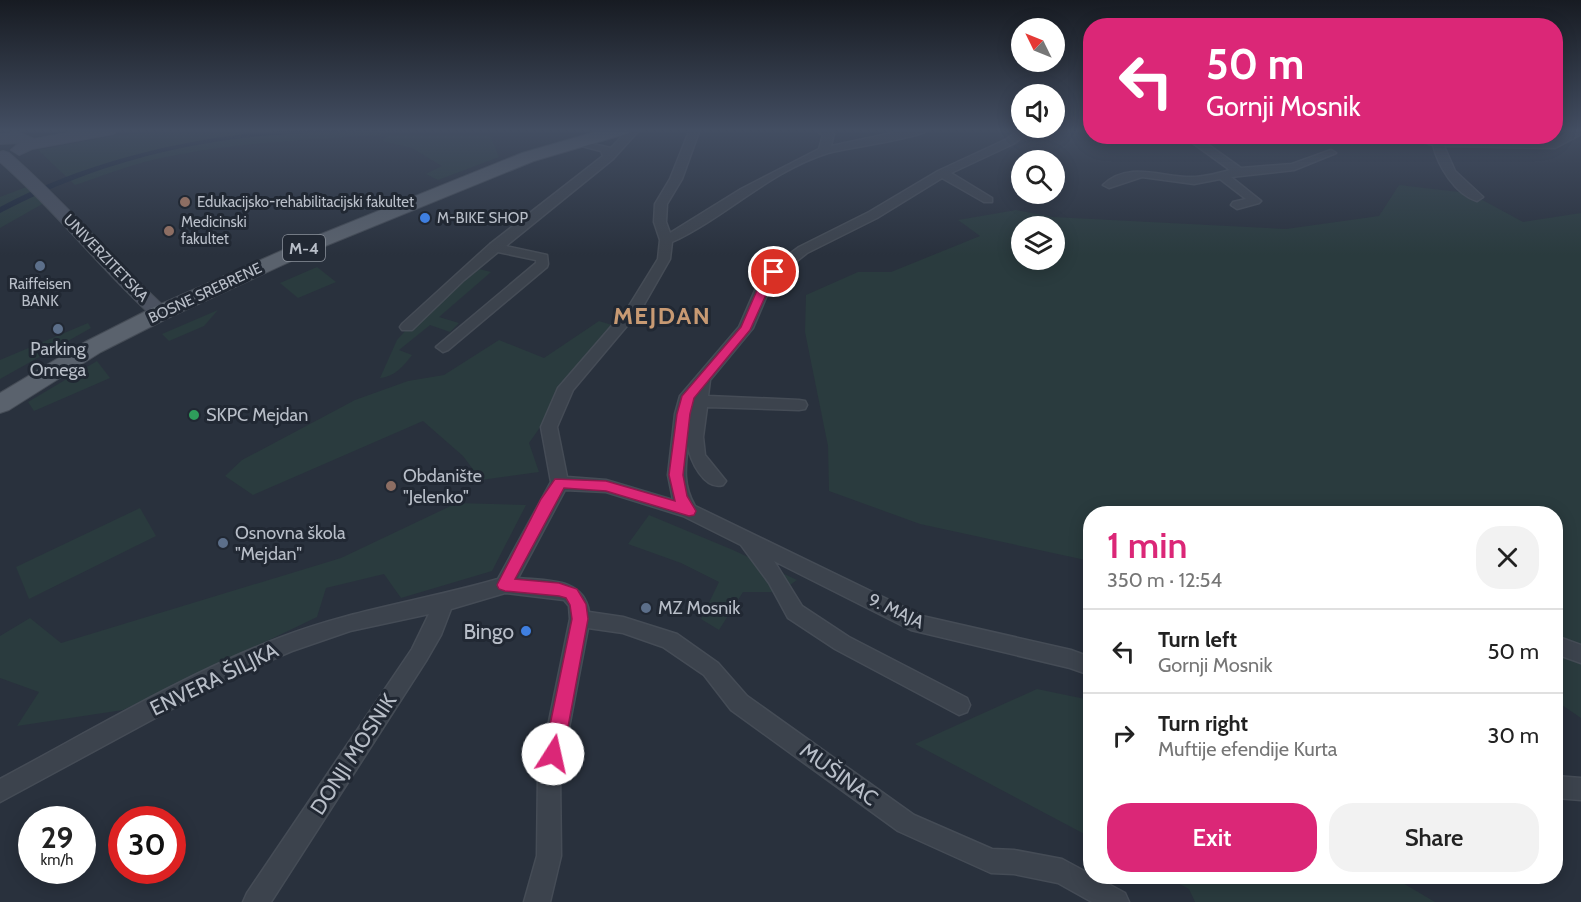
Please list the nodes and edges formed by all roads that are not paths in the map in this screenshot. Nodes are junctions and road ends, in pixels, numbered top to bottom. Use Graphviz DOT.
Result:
graph roads {
  1 [pos="33,171"];
  2 [pos="473,171"];
  3 [pos="492,171"];
  4 [pos="591,171"];
  5 [pos="679,171"];
  6 [pos="785,171"];
  7 [pos="946,171"];
  8 [pos="1249,171"];
  9 [pos="1449,171"];
  10 [pos="1239,172"];
  11 [pos="942,173"];
  12 [pos="1222,175"];
  13 [pos="1109,185"];
  14 [pos="1477,197"];
  15 [pos="988,200"];
  16 [pos="1237,205"];
  17 [pos="666,240"];
  18 [pos="494,247"];
  19 [pos="163,306"];
  20 [pos="406,327"];
  21 [pos="442,347"];
  22 [pos="702,379"];
  23 [pos="0,390"];
  24 [pos="698,401"];
  25 [pos="0,404"];
  26 [pos="800,405"];
  27 [pos="717,481"];
  28 [pos="560,483"];
  29 [pos="689,511"];
  30 [pos="746,538"];
  31 [pos="505,585"];
  32 [pos="443,603"];
  33 [pos="580,619"];
  34 [pos="1563,648"];
  35 [pos="1581,654"];
  36 [pos="1083,663"];
  37 [pos="959,705"];
  38 [pos="1563,788"];
  39 [pos="1581,789"];
  40 [pos="0,791"];
  41 [pos="1083,883"];
  42 [pos="1085,884"];
  43 [pos="256,902"];
  44 [pos="537,902"];
  45 [pos="1116,902"];
  1 -- 19 [label="main road, UNIVERZITETSKA"];
  2 -- 19 [label="main road, BOSNE SREBRENE / M-4"];
  3 -- 19 [label="main road, BOSNE SREBRENE / M-4"];
  4 -- 18 [label="street"];
  5 -- 17 [label="street"];
  6 -- 17 [label="street"];
  7 -- 11 [label="street"];
  8 -- 10 [label="street"];
  9 -- 14 [label="street"];
  10 -- 12 [label="street"];
  11 -- 15 [label="street"];
  11 -- 22 [label="street"];
  12 -- 13 [label="street"];
  12 -- 16 [label="street"];
  17 -- 28 [label="street"];
  18 -- 20 [label="street"];
  18 -- 21 [label="street"];
  19 -- 23 [label="main road, BOSNE SREBRENE / M-4"];
  19 -- 25 [label="main road, BOSNE SREBRENE / M-4"];
  22 -- 24 [label="street"];
  22 -- 29 [label="street"];
  24 -- 26 [label="street"];
  24 -- 27 [label="street"];
  28 -- 29 [label="street, 9. MAJA"];
  28 -- 31 [label="street"];
  29 -- 30 [label="street, 9. MAJA"];
  30 -- 36 [label="street, 9. MAJA"];
  30 -- 37 [label="street, 9. MAJA"];
  31 -- 32 [label="street, ENVERA ŠILJKA"];
  31 -- 33 [label="street"];
  32 -- 40 [label="street, ENVERA ŠILJKA"];
  32 -- 43 [label="street, DONJI MOSNIK"];
  33 -- 41 [label="street, MUŠINAC"];
  33 -- 44 [label="street"];
  34 -- 35 [label="street"];
  38 -- 39 [label="street"];
  42 -- 45 [label="street, MUŠINAC"];
}
